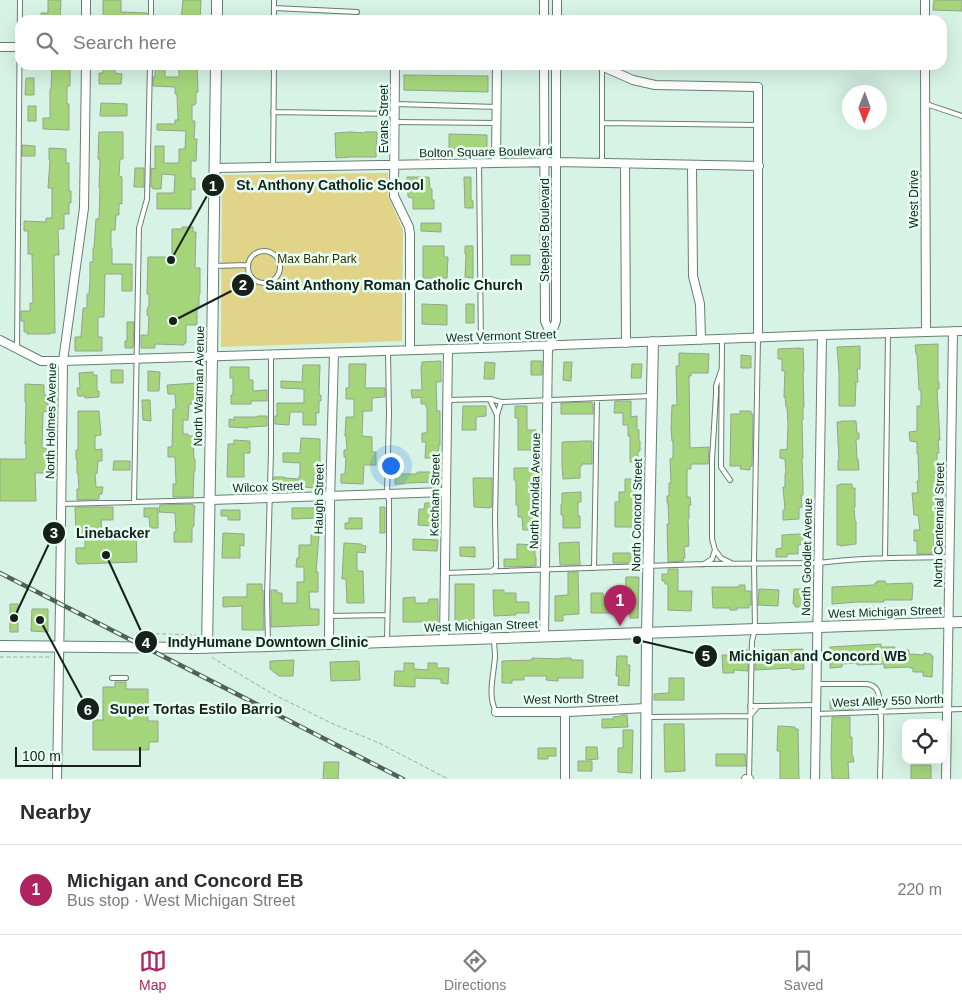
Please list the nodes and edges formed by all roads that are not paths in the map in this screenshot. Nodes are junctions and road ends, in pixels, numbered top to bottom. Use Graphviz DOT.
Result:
graph roads {
  1 [pos="20,0"];
  2 [pos="86,0"];
  3 [pos="151,0"];
  4 [pos="217,0"];
  5 [pos="274,0"];
  6 [pos="544,0"];
  7 [pos="557,0"];
  8 [pos="925,0"];
  9 [pos="274,8"];
  10 [pos="357,12"];
  11 [pos="20,15"];
  12 [pos="86,15"];
  13 [pos="151,15"];
  14 [pos="216,15"];
  15 [pos="274,15"];
  16 [pos="544,15"];
  17 [pos="557,15"];
  18 [pos="925,15"];
  19 [pos="0,46"];
  20 [pos="15,47"];
  21 [pos="20,70"];
  22 [pos="86,70"];
  23 [pos="150,70"];
  24 [pos="216,70"];
  25 [pos="274,70"];
  26 [pos="395,70"];
  27 [pos="497,70"];
  28 [pos="544,70"];
  29 [pos="556,70"];
  30 [pos="600,70"];
  31 [pos="609,70"];
  32 [pos="925,70"];
  33 [pos="395,104"];
  34 [pos="926,104"];
  35 [pos="497,106"];
  36 [pos="273,112"];
  37 [pos="395,114"];
  38 [pos="962,116"];
  39 [pos="395,122"];
  40 [pos="496,123"];
  41 [pos="602,123"];
  42 [pos="758,125"];
  43 [pos="544,162"];
  44 [pos="556,162"];
  45 [pos="479,163"];
  46 [pos="496,163"];
  47 [pos="602,163"];
  48 [pos="625,164"];
  49 [pos="394,165"];
  50 [pos="692,165"];
  51 [pos="759,166"];
  52 [pos="272,167"];
  53 [pos="214,168"];
  54 [pos="248,265"];
  55 [pos="213,266"];
  56 [pos="953,331"];
  57 [pos="962,331"];
  58 [pos="926,332"];
  59 [pos="888,333"];
  60 [pos="551,335"];
  61 [pos="822,335"];
  62 [pos="758,338"];
  63 [pos="722,339"];
  64 [pos="0,340"];
  65 [pos="701,340"];
  66 [pos="653,342"];
  67 [pos="626,343"];
  68 [pos="550,346"];
  69 [pos="17,348"];
  70 [pos="481,348"];
  71 [pos="448,349"];
  72 [pos="410,350"];
  73 [pos="388,351"];
  74 [pos="334,353"];
  75 [pos="272,354"];
  76 [pos="212,356"];
  77 [pos="137,358"];
  78 [pos="63,361"];
  79 [pos="722,368"];
  80 [pos="652,396"];
  81 [pos="598,398"];
  82 [pos="447,400"];
  83 [pos="490,400"];
  84 [pos="548,400"];
  85 [pos="501,402"];
  86 [pos="496,415"];
  87 [pos="730,480"];
  88 [pos="446,492"];
  89 [pos="386,494"];
  90 [pos="330,496"];
  91 [pos="269,498"];
  92 [pos="210,500"];
  93 [pos="134,502"];
  94 [pos="61,504"];
  95 [pos="715,550"];
  96 [pos="950,557"];
  97 [pos="884,558"];
  98 [pos="818,562"];
  99 [pos="754,563"];
  100 [pos="704,564"];
  101 [pos="733,564"];
  102 [pos="649,566"];
  103 [pos="594,568"];
  104 [pos="545,570"];
  105 [pos="491,572"];
  106 [pos="445,573"];
  107 [pos="329,616"];
  108 [pos="387,616"];
  109 [pos="962,622"];
  110 [pos="949,623"];
  111 [pos="817,627"];
  112 [pos="755,629"];
  113 [pos="647,633"];
  114 [pos="544,637"];
  115 [pos="494,638"];
  116 [pos="444,640"];
  117 [pos="387,642"];
  118 [pos="329,644"];
  119 [pos="0,646"];
  120 [pos="60,646"];
  121 [pos="268,646"];
  122 [pos="207,648"];
  123 [pos="112,678"];
  124 [pos="126,678"];
  125 [pos="816,684"];
  126 [pos="750,706"];
  127 [pos="758,706"];
  128 [pos="962,708"];
  129 [pos="816,709"];
  130 [pos="947,709"];
  131 [pos="496,712"];
  132 [pos="565,712"];
  133 [pos="881,712"];
  134 [pos="646,713"];
  135 [pos="750,716"];
  136 [pos="57,779"];
  137 [pos="565,779"];
  138 [pos="646,779"];
  139 [pos="748,779"];
  140 [pos="815,779"];
  141 [pos="880,779"];
  142 [pos="946,779"];
  1 -- 11 [label="lane"];
  2 -- 12 [label="street"];
  3 -- 13 [label="lane"];
  4 -- 14 [label="main road"];
  5 -- 9 [label="lane"];
  6 -- 16 [label="street"];
  7 -- 17 [label="street"];
  8 -- 18 [label="street"];
  9 -- 10 [label="lane"];
  9 -- 15 [label="lane"];
  19 -- 20 [label="street"];
  21 -- 69 [label="lane"];
  22 -- 78 [label="street, North Holmes Avenue"];
  23 -- 77 [label="lane"];
  24 -- 53 [label="main road, North Warman Avenue"];
  25 -- 36 [label="lane"];
  26 -- 33 [label="street, Evans Street"];
  27 -- 35 [label="street"];
  28 -- 43 [label="street, Steeples Boulevard"];
  29 -- 44 [label="street, Steeples Boulevard"];
  30 -- 41 [label="lane"];
  31 -- 42 [label="street"];
  32 -- 34 [label="street, West Drive"];
  33 -- 35 [label="lane"];
  33 -- 37 [label="street, Evans Street"];
  34 -- 38 [label="lane"];
  34 -- 58 [label="street, West Drive"];
  35 -- 40 [label="street"];
  36 -- 37 [label="lane"];
  36 -- 52 [label="lane"];
  37 -- 39 [label="street, Evans Street"];
  39 -- 40 [label="lane"];
  39 -- 49 [label="street, Evans Street"];
  40 -- 46 [label="street"];
  41 -- 42 [label="lane"];
  41 -- 47 [label="lane"];
  42 -- 51 [label="street"];
  43 -- 44 [label="street, Bolton Square Boulevard"];
  43 -- 46 [label="street, Bolton Square Boulevard"];
  43 -- 60 [label="street, Steeples Boulevard"];
  44 -- 47 [label="street, Bolton Square Boulevard"];
  44 -- 60 [label="street, Steeples Boulevard"];
  45 -- 46 [label="street, Bolton Square Boulevard"];
  45 -- 49 [label="street, Bolton Square Boulevard"];
  45 -- 70 [label="lane"];
  47 -- 48 [label="street, Bolton Square Boulevard"];
  48 -- 50 [label="street, Bolton Square Boulevard"];
  48 -- 67 [label="street"];
  49 -- 52 [label="street, Bolton Square Boulevard"];
  49 -- 72 [label="street, Evans Street"];
  50 -- 51 [label="street, Bolton Square Boulevard"];
  50 -- 65 [label="street"];
  51 -- 62 [label="street"];
  52 -- 53 [label="street, Bolton Square Boulevard"];
  53 -- 55 [label="main road, North Warman Avenue"];
  54 -- 54 [label="lane"];
  54 -- 55 [label="lane"];
  55 -- 76 [label="main road, North Warman Avenue"];
  56 -- 57 [label="street, West Vermont Street"];
  56 -- 58 [label="street, West Vermont Street"];
  56 -- 96 [label="street, North Centennial Street"];
  58 -- 59 [label="street, West Vermont Street"];
  59 -- 61 [label="street, West Vermont Street"];
  59 -- 97 [label="lane"];
  60 -- 68 [label="street, Steeples Boulevard"];
  61 -- 62 [label="street, West Vermont Street"];
  61 -- 98 [label="street, North Goodlet Avenue"];
  62 -- 63 [label="street, West Vermont Street"];
  62 -- 99 [label="lane"];
  63 -- 65 [label="street, West Vermont Street"];
  63 -- 79 [label="lane"];
  64 -- 69 [label="street"];
  65 -- 66 [label="street, West Vermont Street"];
  66 -- 67 [label="street, West Vermont Street"];
  66 -- 80 [label="main road, North Concord Street"];
  67 -- 68 [label="street, West Vermont Street"];
  68 -- 70 [label="street, West Vermont Street"];
  68 -- 84 [label="street, North Arnolda Avenue"];
  69 -- 78 [label="street, West Vermont Street"];
  70 -- 71 [label="street, West Vermont Street"];
  71 -- 72 [label="street, West Vermont Street"];
  71 -- 82 [label="street, Ketcham Street"];
  72 -- 73 [label="street, West Vermont Street"];
  73 -- 74 [label="street, West Vermont Street"];
  73 -- 89 [label="lane"];
  74 -- 75 [label="street, West Vermont Street"];
  74 -- 90 [label="street, Haugh Street"];
  75 -- 76 [label="street, West Vermont Street"];
  75 -- 91 [label="lane"];
  76 -- 77 [label="street, West Vermont Street"];
  76 -- 92 [label="main road, North Warman Avenue"];
  77 -- 78 [label="street, West Vermont Street"];
  77 -- 93 [label="lane"];
  78 -- 94 [label="street, North Holmes Avenue"];
  79 -- 87 [label="lane"];
  79 -- 95 [label="lane"];
  80 -- 81 [label="lane"];
  80 -- 102 [label="main road, North Concord Street"];
  81 -- 84 [label="lane"];
  81 -- 103 [label="lane"];
  82 -- 83 [label="lane"];
  82 -- 88 [label="street, Ketcham Street"];
  83 -- 85 [label="lane"];
  83 -- 86 [label="lane"];
  84 -- 85 [label="lane"];
  84 -- 104 [label="street, North Arnolda Avenue"];
  85 -- 86 [label="lane"];
  86 -- 105 [label="lane"];
  88 -- 89 [label="street, Wilcox Street"];
  88 -- 106 [label="street, Ketcham Street"];
  89 -- 90 [label="street, Wilcox Street"];
  89 -- 108 [label="lane"];
  90 -- 91 [label="street, Wilcox Street"];
  90 -- 107 [label="street, Haugh Street"];
  91 -- 92 [label="street, Wilcox Street"];
  91 -- 121 [label="lane"];
  92 -- 93 [label="lane"];
  92 -- 122 [label="main road, North Warman Avenue"];
  93 -- 94 [label="lane"];
  94 -- 120 [label="street, North Holmes Avenue"];
  95 -- 100 [label="lane"];
  95 -- 101 [label="lane"];
  96 -- 97 [label="lane"];
  96 -- 110 [label="street, North Centennial Street"];
  97 -- 98 [label="lane"];
  98 -- 99 [label="lane"];
  98 -- 111 [label="street, North Goodlet Avenue"];
  99 -- 101 [label="lane"];
  99 -- 112 [label="lane"];
  100 -- 101 [label="lane"];
  100 -- 102 [label="lane"];
  102 -- 103 [label="lane"];
  102 -- 113 [label="main road, North Concord Street"];
  103 -- 104 [label="lane"];
  104 -- 105 [label="lane"];
  104 -- 114 [label="street, North Arnolda Avenue"];
  105 -- 106 [label="lane"];
  106 -- 116 [label="street, Ketcham Street"];
  107 -- 108 [label="lane"];
  107 -- 118 [label="street, Haugh Street"];
  108 -- 117 [label="lane"];
  109 -- 110 [label="main road, West Michigan Street"];
  110 -- 111 [label="main road, West Michigan Street"];
  110 -- 130 [label="street, North Centennial Street"];
  111 -- 112 [label="main road, West Michigan Street"];
  111 -- 125 [label="street, North Goodlet Avenue"];
  112 -- 113 [label="main road, West Michigan Street"];
  112 -- 126 [label="lane"];
  113 -- 114 [label="main road, West Michigan Street"];
  113 -- 134 [label="main road, North Concord Street"];
  114 -- 115 [label="main road, West Michigan Street"];
  115 -- 116 [label="main road, West Michigan Street"];
  115 -- 131 [label="lane"];
  116 -- 117 [label="main road, West Michigan Street"];
  117 -- 118 [label="main road, West Michigan Street"];
  118 -- 121 [label="main road, West Michigan Street"];
  119 -- 120 [label="main road, West Michigan Street"];
  120 -- 122 [label="main road, West Michigan Street"];
  120 -- 136 [label="street, North Holmes Avenue"];
  121 -- 122 [label="main road, West Michigan Street"];
  123 -- 124 [label="lane"];
  125 -- 129 [label="street, North Goodlet Avenue"];
  125 -- 133 [label="lane"];
  126 -- 127 [label="lane, West Alley 550 North"];
  126 -- 135 [label="lane"];
  127 -- 129 [label="lane, West Alley 550 North"];
  127 -- 135 [label="lane"];
  128 -- 130 [label="lane, West Alley 550 North"];
  129 -- 133 [label="lane, West Alley 550 North"];
  129 -- 140 [label="street, North Goodlet Avenue"];
  130 -- 133 [label="lane, West Alley 550 North"];
  130 -- 142 [label="street, North Centennial Street"];
  131 -- 132 [label="street, West North Street"];
  132 -- 134 [label="street, West North Street"];
  132 -- 137 [label="street"];
  133 -- 141 [label="lane"];
  134 -- 135 [label="lane"];
  134 -- 138 [label="main road, North Concord Street"];
  135 -- 139 [label="lane"];
}
